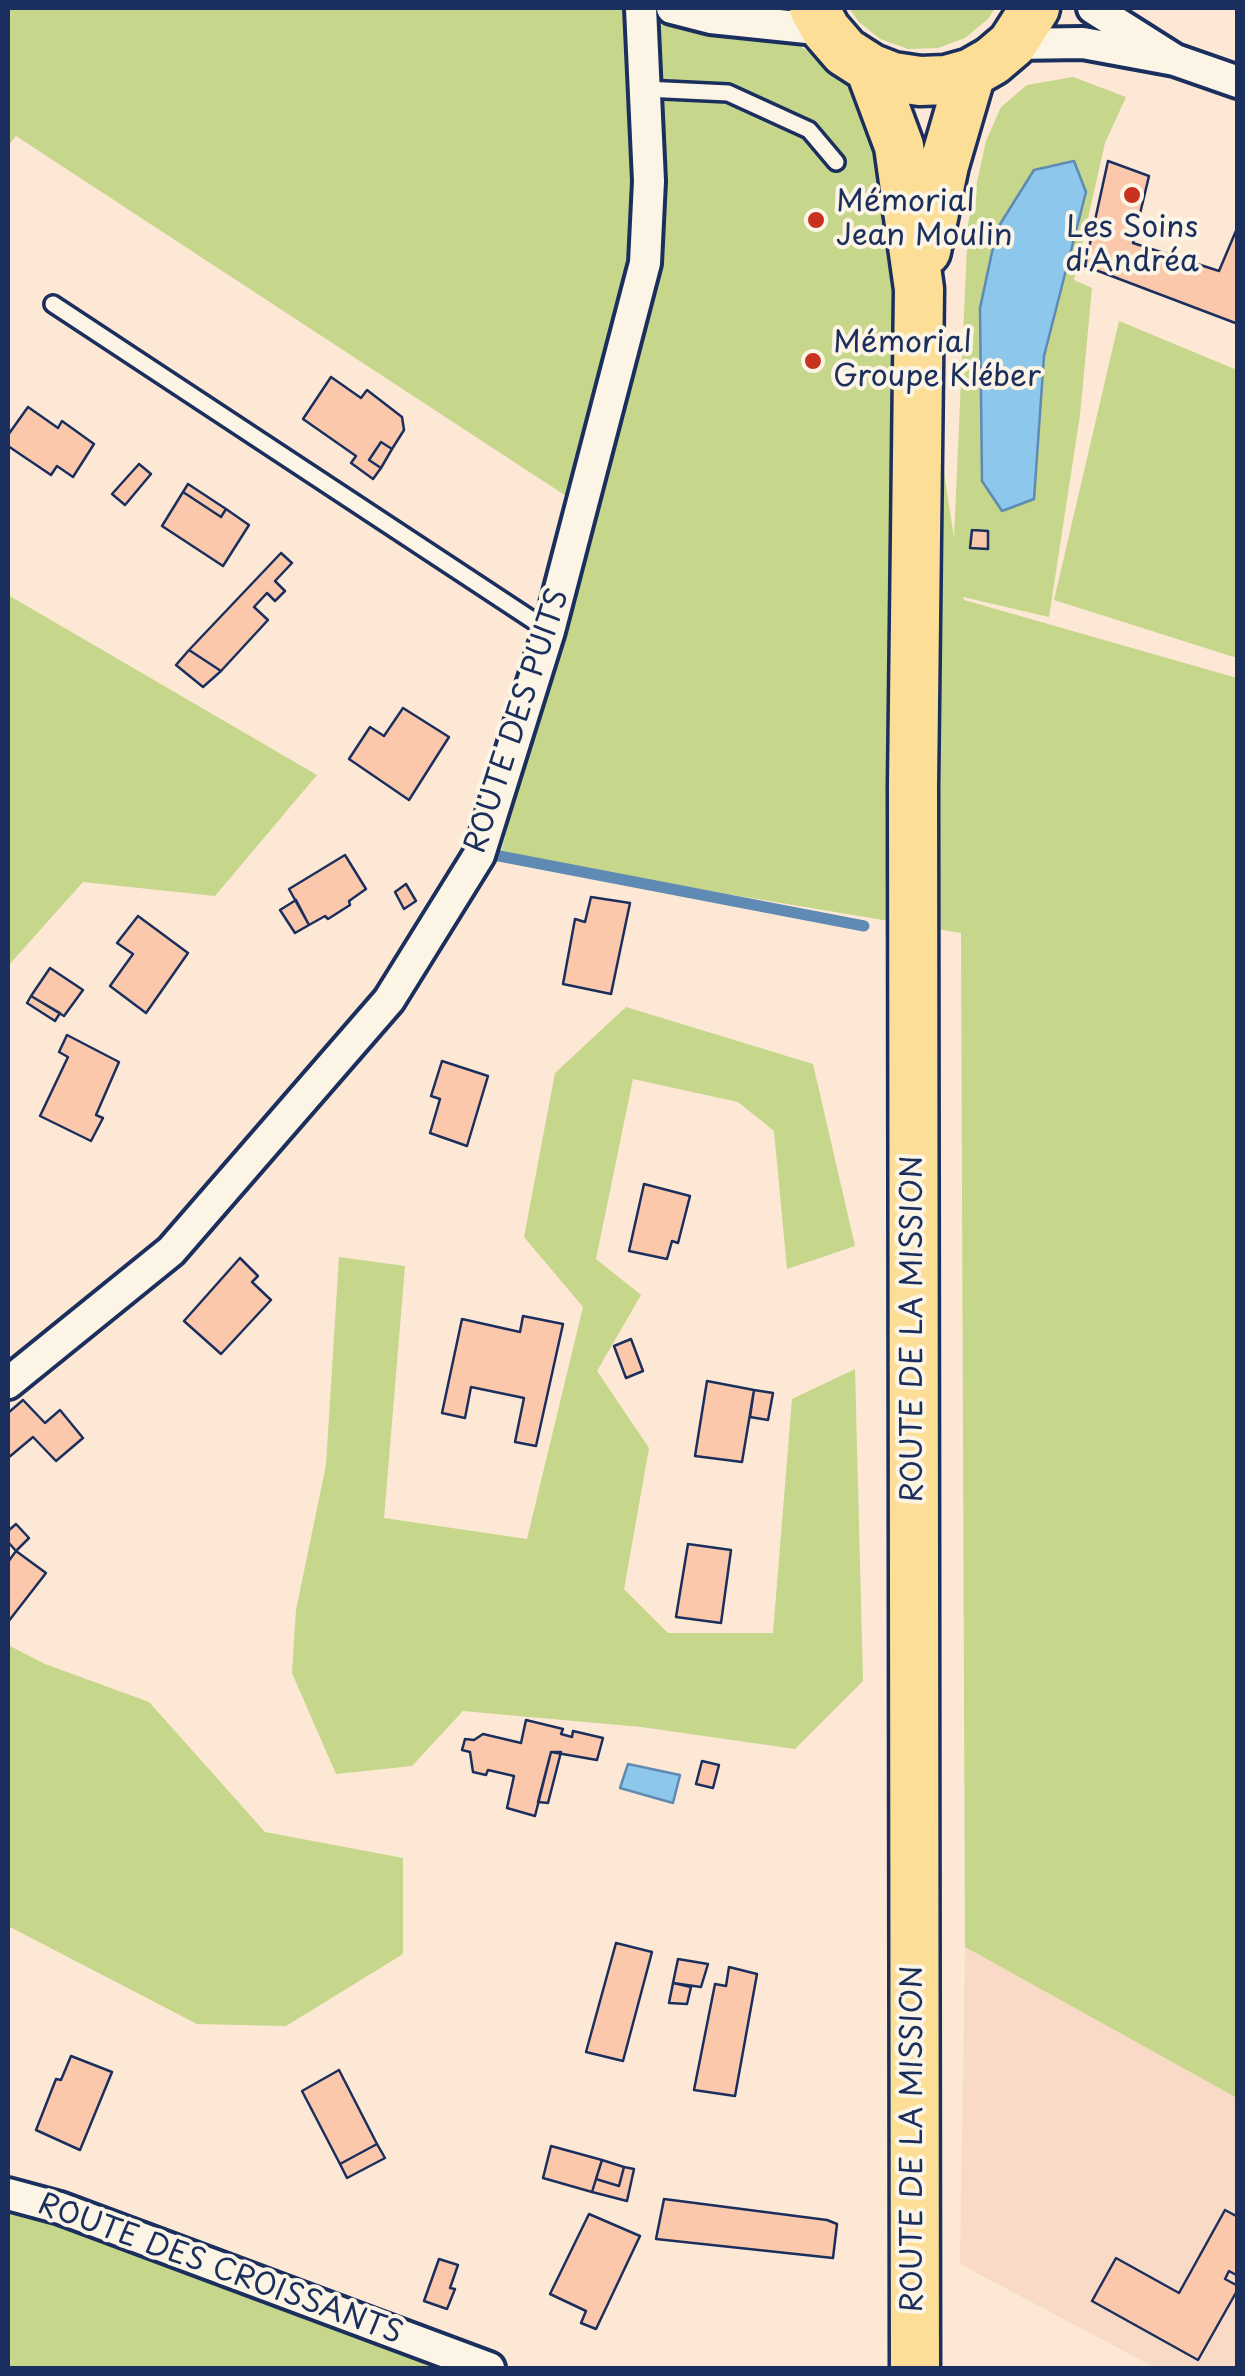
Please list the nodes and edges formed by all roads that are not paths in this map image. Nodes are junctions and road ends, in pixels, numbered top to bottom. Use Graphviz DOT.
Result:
graph roads {
  1 [pos="642,8"];
  2 [pos="672,8"];
  3 [pos="1093,8"];
  4 [pos="820,19"];
  5 [pos="1024,26"];
  6 [pos="1175,60"];
  7 [pos="870,68"];
  8 [pos="970,72"];
  9 [pos="1238,82"];
  10 [pos="645,88"];
  11 [pos="836,162"];
  12 [pos="919,289"];
  13 [pos="53,304"];
  14 [pos="549,630"];
  15 [pos="8,1383"];
  16 [pos="8,2194"];
  17 [pos="489,2368"];
  18 [pos="915,2368"];
  1 -- 10 [label="street, ROUTE DES PUITS"];
  2 -- 4 [label="street"];
  3 -- 6 [label="street"];
  4 -- 7 [label="main road"];
  5 -- 6 [label="street"];
  5 -- 8 [label="main road"];
  6 -- 9 [label="street"];
  7 -- 8 [label="main road"];
  7 -- 12 [label="main road"];
  8 -- 12 [label="main road"];
  10 -- 11 [label="lane"];
  10 -- 14 [label="street, ROUTE DES PUITS"];
  12 -- 18 [label="main road, ROUTE DE LA MISSION"];
  13 -- 14 [label="lane"];
  14 -- 15 [label="street, ROUTE DES PUITS"];
  16 -- 17 [label="street, ROUTE DES CROISSANTS"];
}
